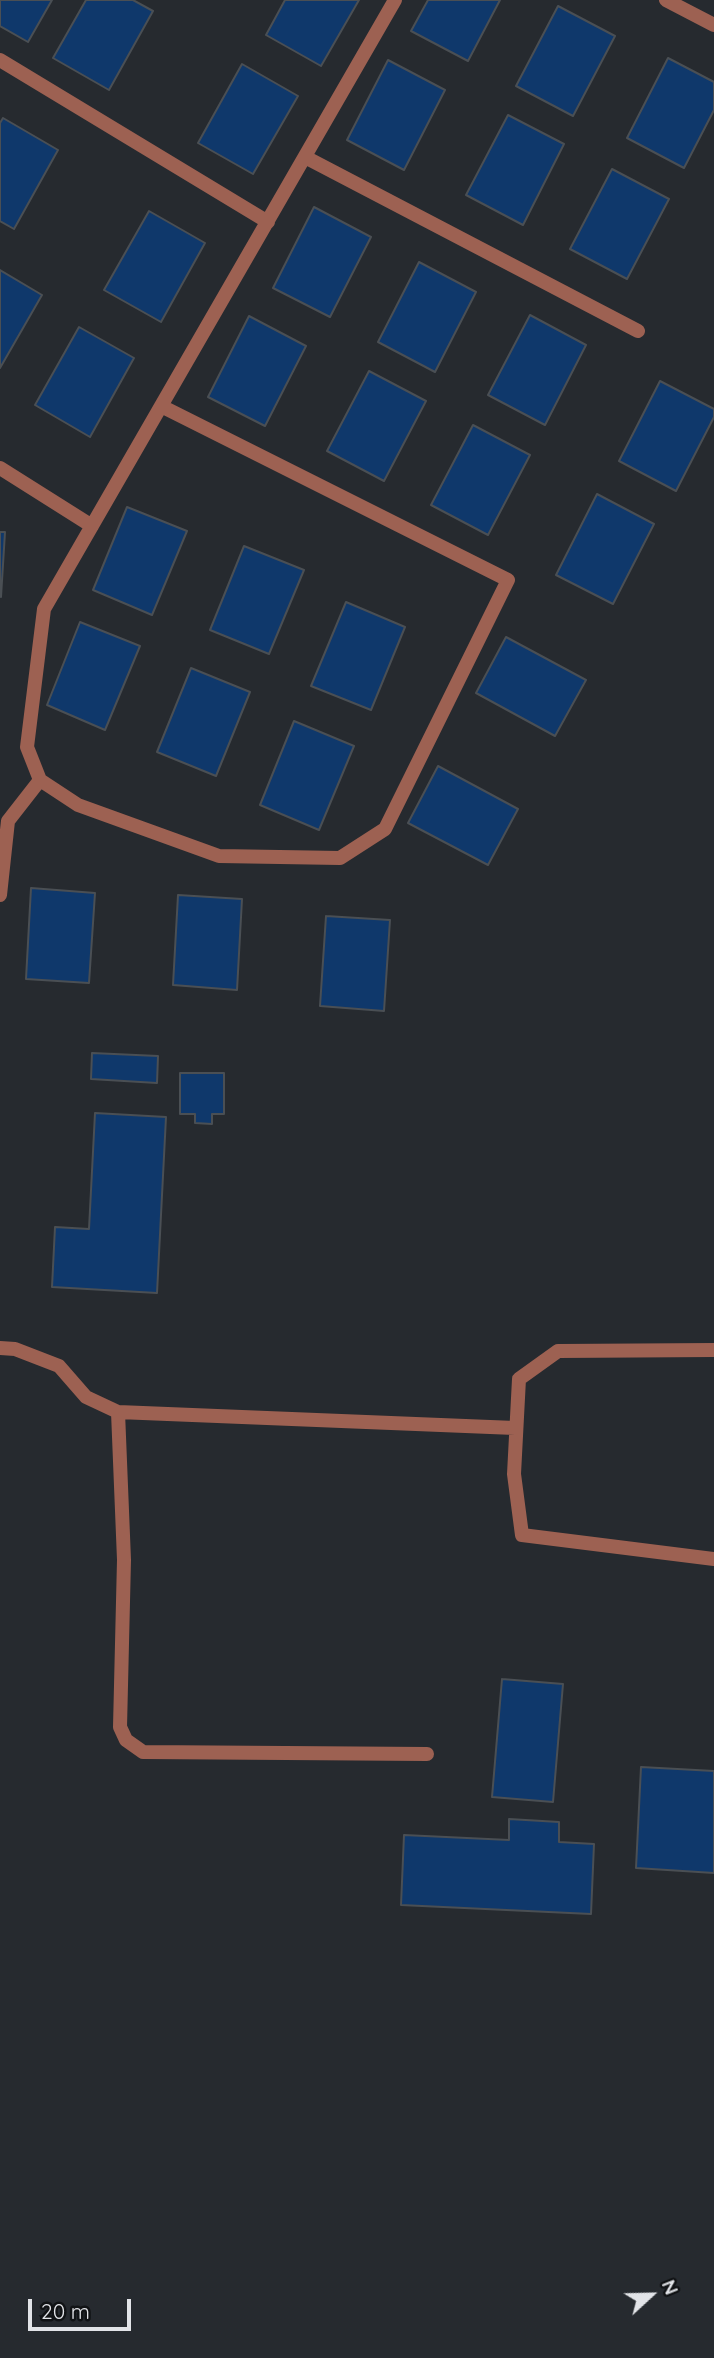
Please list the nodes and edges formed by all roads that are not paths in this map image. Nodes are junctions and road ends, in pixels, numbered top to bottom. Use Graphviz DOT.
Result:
graph roads {
  1 [pos="395,0"];
  2 [pos="666,0"];
  3 [pos="714,25"];
  4 [pos="0,60"];
  5 [pos="305,157"];
  6 [pos="268,222"];
  7 [pos="638,331"];
  8 [pos="161,406"];
  9 [pos="0,468"];
  10 [pos="92,526"];
  11 [pos="40,780"];
  12 [pos="0,895"];
  13 [pos="0,1348"];
  14 [pos="714,1350"];
  15 [pos="118,1412"];
  16 [pos="515,1428"];
  17 [pos="714,1559"];
  18 [pos="427,1754"];
  1 -- 5 [label="lane"];
  2 -- 3 [label="lane"];
  4 -- 6 [label="lane"];
  5 -- 6 [label="lane"];
  5 -- 7 [label="lane"];
  6 -- 8 [label="lane"];
  8 -- 10 [label="lane"];
  8 -- 11 [label="lane"];
  9 -- 10 [label="lane"];
  10 -- 11 [label="lane"];
  11 -- 12 [label="lane"];
  13 -- 15 [label="lane"];
  14 -- 16 [label="lane"];
  15 -- 16 [label="lane"];
  15 -- 18 [label="lane"];
  16 -- 17 [label="lane"];
}
